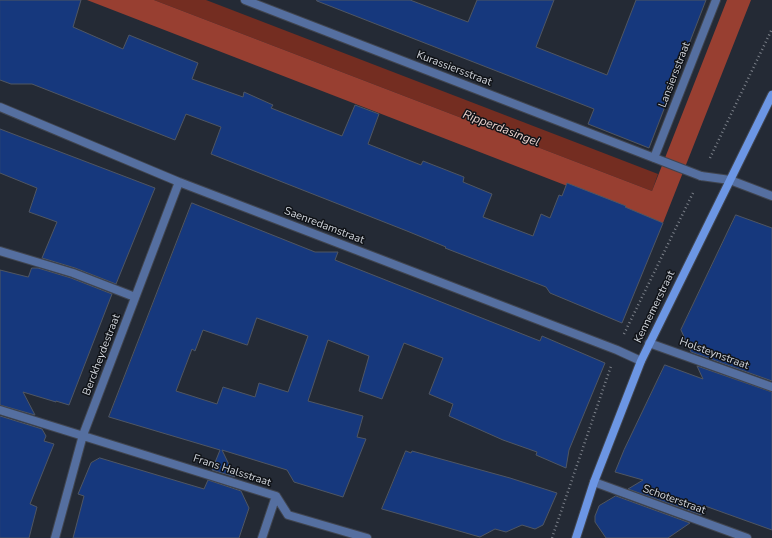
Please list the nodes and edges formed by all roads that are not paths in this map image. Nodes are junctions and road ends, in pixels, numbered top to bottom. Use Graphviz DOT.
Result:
graph roads {
  1 [pos="245,0"];
  2 [pos="716,0"];
  3 [pos="772,95"];
  4 [pos="0,107"];
  5 [pos="654,158"];
  6 [pos="730,180"];
  7 [pos="179,182"];
  8 [pos="772,196"];
  9 [pos="0,251"];
  10 [pos="135,298"];
  11 [pos="650,343"];
  12 [pos="641,361"];
  13 [pos="772,387"];
  14 [pos="0,410"];
  15 [pos="82,435"];
  16 [pos="594,482"];
  17 [pos="276,496"];
  18 [pos="54,538"];
  19 [pos="262,538"];
  20 [pos="367,538"];
  21 [pos="576,538"];
  22 [pos="747,538"];
  1 -- 5 [label="street, Kurassiersstraat"];
  2 -- 5 [label="street, Lansiersstraat"];
  3 -- 6 [label="main road, Kennemerstraat"];
  4 -- 7 [label="street, Saenredamstraat"];
  5 -- 6 [label="street, Kurassiersstraat"];
  6 -- 8 [label="street"];
  6 -- 11 [label="main road, Kennemerstraat"];
  7 -- 10 [label="street, Berckheydestraat"];
  7 -- 12 [label="street, Saenredamstraat"];
  9 -- 10 [label="street"];
  10 -- 15 [label="street, Berckheydestraat"];
  11 -- 12 [label="main road, Kennemerstraat"];
  11 -- 13 [label="street, Holsteynstraat"];
  12 -- 16 [label="main road, Kennemerstraat"];
  14 -- 15 [label="street, Frans Halsstraat"];
  15 -- 17 [label="street, Frans Halsstraat"];
  15 -- 18 [label="street, Berckheydestraat"];
  16 -- 21 [label="main road, Kennemerstraat"];
  16 -- 22 [label="street, Schoterstraat"];
  17 -- 19 [label="street"];
  17 -- 20 [label="street, Frans Halsstraat"];
}
